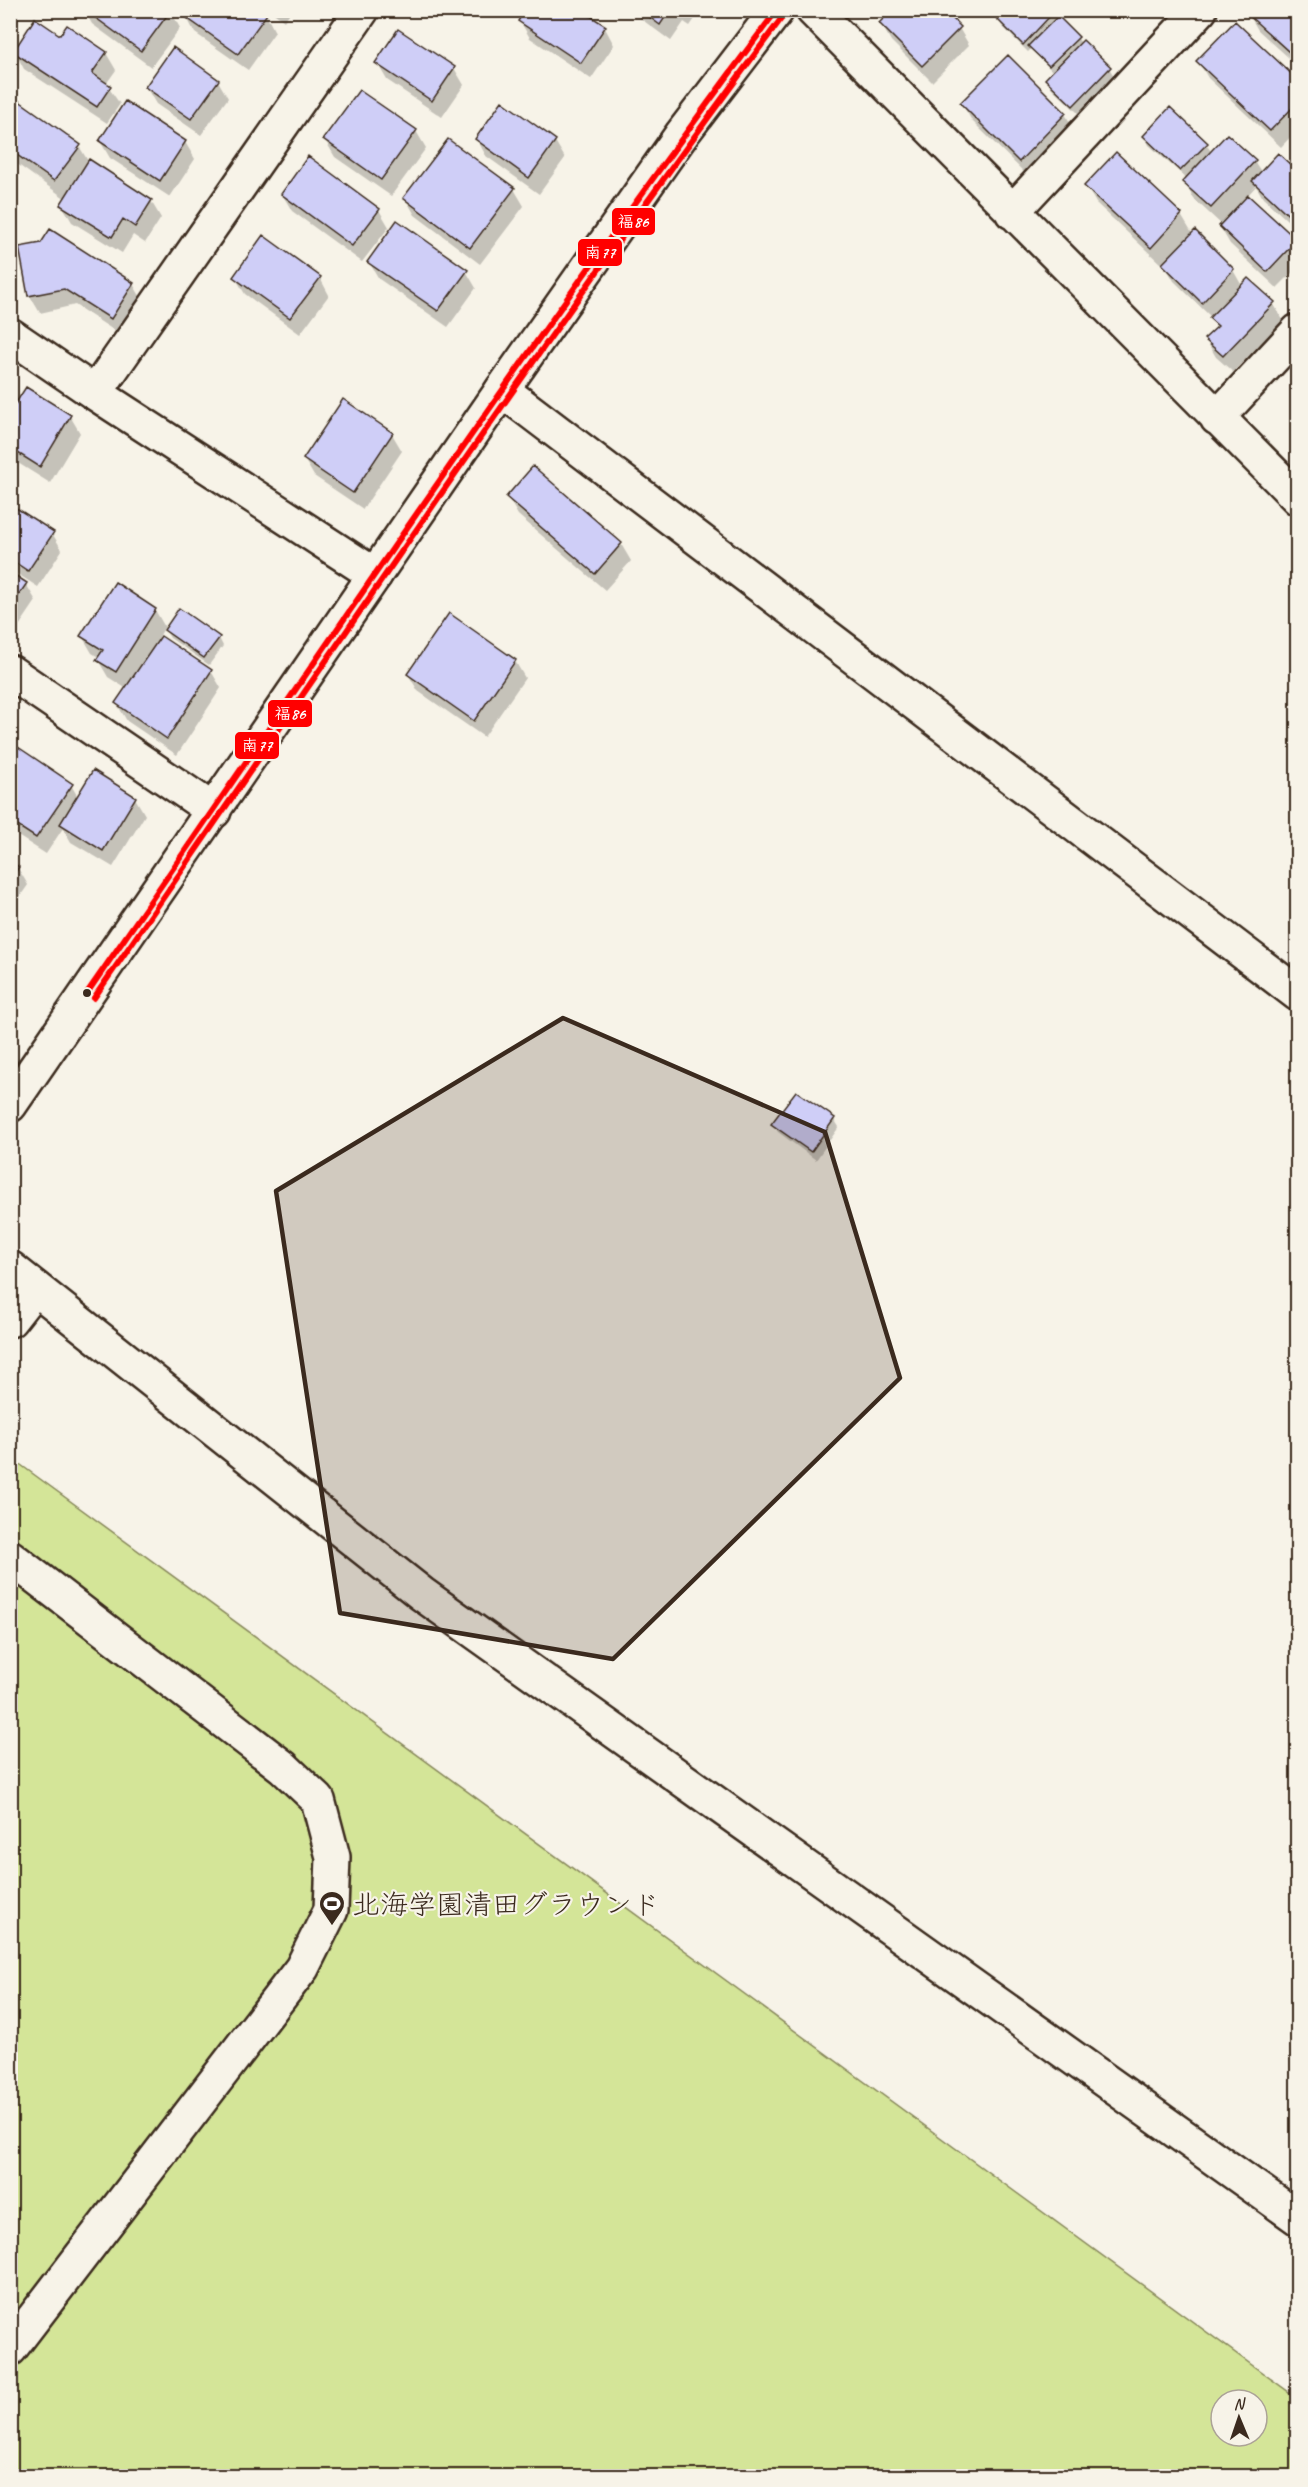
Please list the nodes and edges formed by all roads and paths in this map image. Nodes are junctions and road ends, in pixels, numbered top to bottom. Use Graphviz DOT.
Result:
graph roads {
  1 [pos="362,10"];
  2 [pos="777,10"];
  3 [pos="813,10"];
  4 [pos="1200,10"];
  5 [pos="1012,212"];
  6 [pos="1298,331"];
  7 [pos="10,335"];
  8 [pos="502,390"];
  9 [pos="95,393"];
  10 [pos="1217,418"];
  11 [pos="1298,498"];
  12 [pos="375,575"];
  13 [pos="10,672"];
  14 [pos="214,811"];
  15 [pos="1298,994"];
  16 [pos="10,1105"];
  17 [pos="23,1278"];
  18 [pos="10,1320"];
  19 [pos="10,1557"];
  20 [pos="1298,2218"];
  21 [pos="10,2349"];
  1 -- 9 [label="street"];
  2 -- 8 [label="street"];
  3 -- 5 [label="street"];
  4 -- 5 [label="street"];
  5 -- 10 [label="street"];
  6 -- 10 [label="street"];
  7 -- 9 [label="street"];
  8 -- 12 [label="street"];
  8 -- 15 [label="street"];
  9 -- 12 [label="street"];
  10 -- 11 [label="street"];
  12 -- 14 [label="street"];
  13 -- 14 [label="street"];
  14 -- 16 [label="street"];
  17 -- 18 [label="street"];
  17 -- 20 [label="street"];
  19 -- 21 [label="street"];
}
